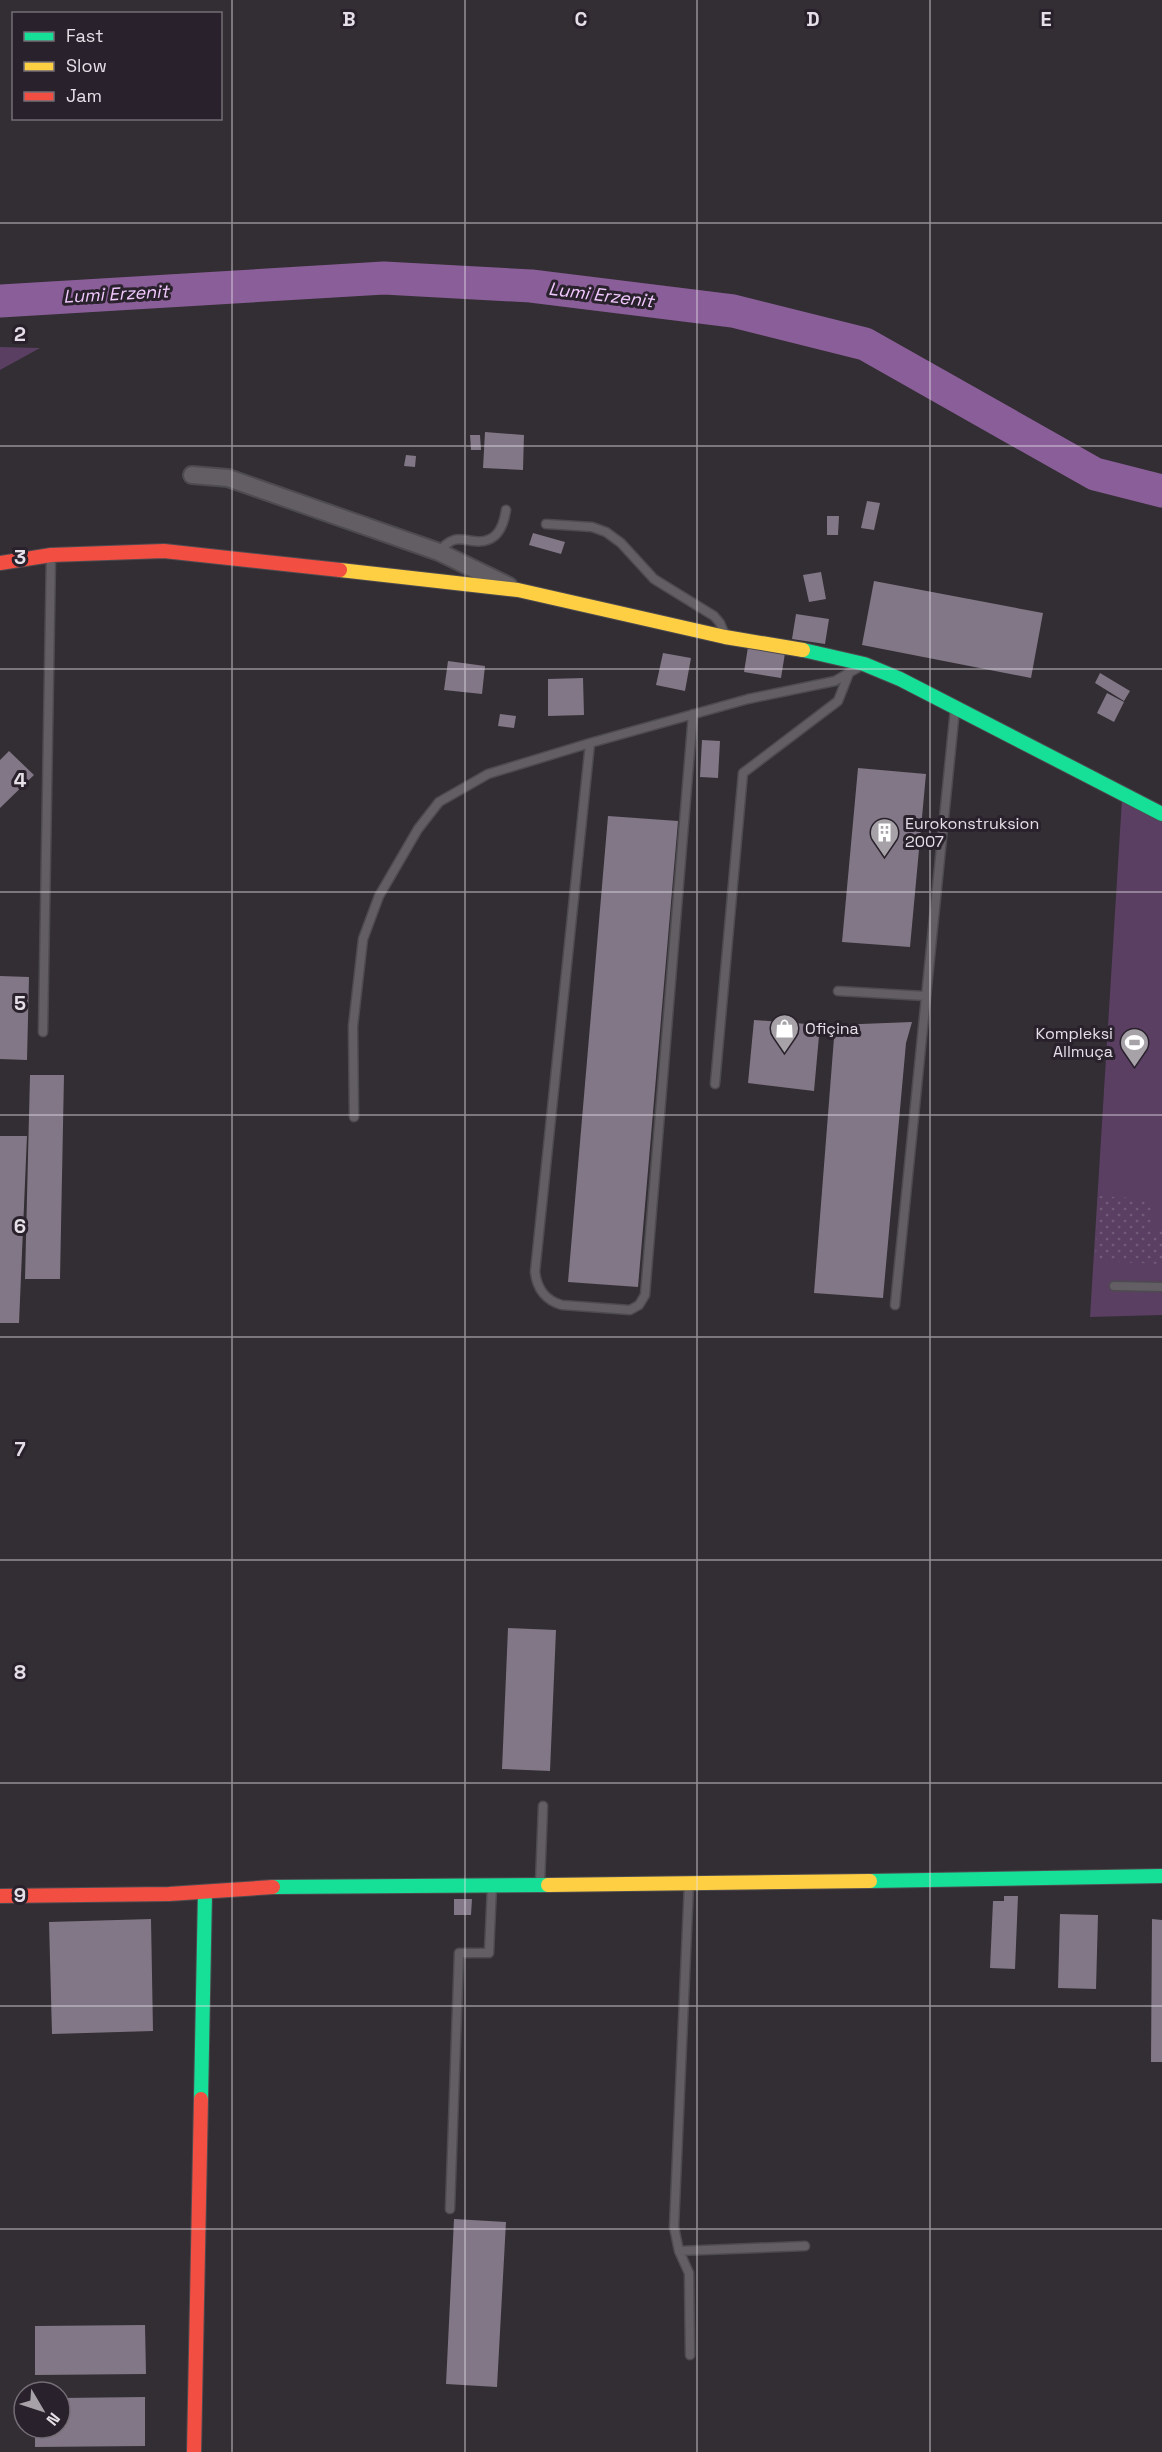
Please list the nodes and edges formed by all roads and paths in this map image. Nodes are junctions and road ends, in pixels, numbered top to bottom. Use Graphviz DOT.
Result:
graph roads {
  1 [pos="192,475"];
  2 [pos="506,510"];
  3 [pos="546,524"];
  4 [pos="439,552"];
  5 [pos="51,555"];
  6 [pos="0,563"];
  7 [pos="518,590"];
  8 [pos="725,637"];
  9 [pos="864,664"];
  10 [pos="849,673"];
  11 [pos="955,708"];
  12 [pos="693,714"];
  13 [pos="590,743"];
  14 [pos="1162,814"];
  15 [pos="838,991"];
  16 [pos="925,996"];
  17 [pos="43,1032"];
  18 [pos="715,1083"];
  19 [pos="354,1117"];
  20 [pos="1114,1286"];
  21 [pos="1162,1287"];
  22 [pos="895,1305"];
  23 [pos="543,1806"];
  24 [pos="1162,1876"];
  25 [pos="689,1883"];
  26 [pos="540,1885"];
  27 [pos="492,1886"];
  28 [pos="205,1892"];
  29 [pos="0,1896"];
  30 [pos="450,2209"];
  31 [pos="805,2246"];
  32 [pos="679,2251"];
  33 [pos="690,2355"];
  34 [pos="194,2452"];
  1 -- 4 [label="street"];
  2 -- 4 [label="lane"];
  3 -- 8 [label="lane"];
  4 -- 7 [label="street"];
  5 -- 6 [label="street"];
  5 -- 7 [label="street"];
  5 -- 17 [label="lane"];
  7 -- 8 [label="street"];
  8 -- 9 [label="street"];
  9 -- 10 [label="lane"];
  9 -- 11 [label="street"];
  10 -- 12 [label="lane"];
  10 -- 18 [label="lane"];
  11 -- 14 [label="street"];
  11 -- 16 [label="lane"];
  12 -- 13 [label="lane"];
  12 -- 13 [label="lane"];
  13 -- 19 [label="lane"];
  15 -- 16 [label="lane"];
  16 -- 22 [label="lane"];
  20 -- 21 [label="lane"];
  23 -- 26 [label="lane"];
  24 -- 25 [label="street"];
  25 -- 26 [label="street"];
  25 -- 32 [label="lane"];
  26 -- 27 [label="street"];
  27 -- 28 [label="street"];
  27 -- 30 [label="lane"];
  28 -- 29 [label="street"];
  28 -- 34 [label="street"];
  31 -- 32 [label="lane"];
  32 -- 33 [label="lane"];
}
